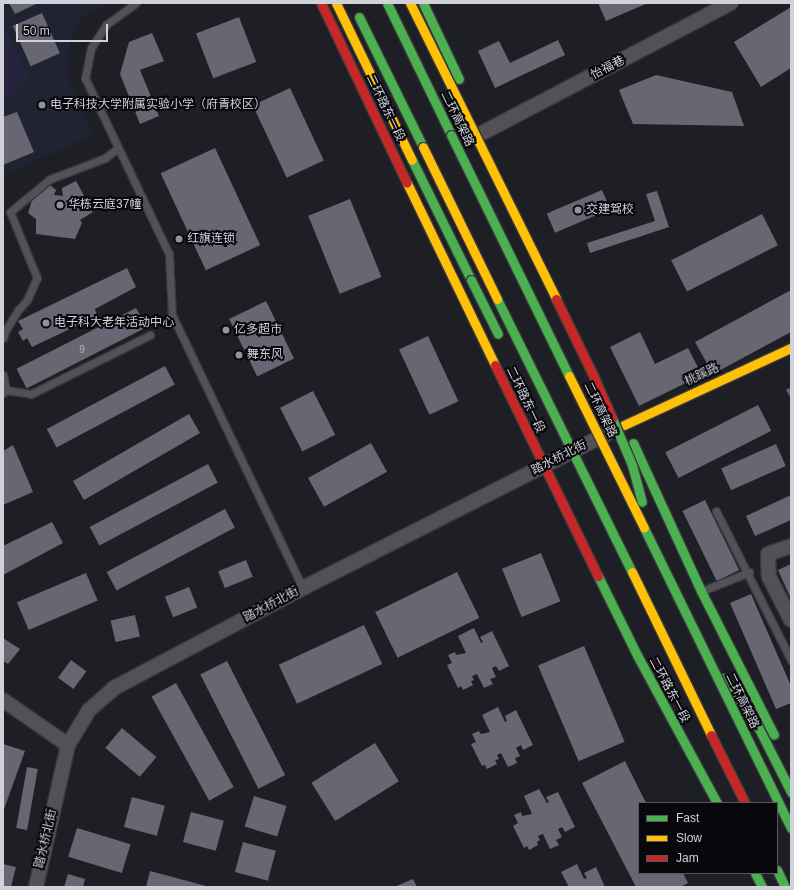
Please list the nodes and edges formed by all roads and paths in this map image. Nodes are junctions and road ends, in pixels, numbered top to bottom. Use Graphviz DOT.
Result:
graph roads {
  1 [pos="136,3"];
  2 [pos="321,3"];
  3 [pos="336,3"];
  4 [pos="387,3"];
  5 [pos="410,3"];
  6 [pos="423,3"];
  7 [pos="731,3"];
  8 [pos="710,8"];
  9 [pos="356,10"];
  10 [pos="464,89"];
  11 [pos="477,118"];
  12 [pos="484,132"];
  13 [pos="118,148"];
  14 [pos="150,335"];
  15 [pos="3,338"];
  16 [pos="503,343"];
  17 [pos="791,348"];
  18 [pos="3,375"];
  19 [pos="5,391"];
  20 [pos="624,425"];
  21 [pos="555,449"];
  22 [pos="562,463"];
  23 [pos="543,466"];
  24 [pos="716,511"];
  25 [pos="653,546"];
  26 [pos="791,546"];
  27 [pos="748,572"];
  28 [pos="303,588"];
  29 [pos="702,591"];
  30 [pos="635,600"];
  31 [pos="791,620"];
  32 [pos="673,655"];
  33 [pos="708,659"];
  34 [pos="791,660"];
  35 [pos="3,700"];
  36 [pos="777,740"];
  37 [pos="68,745"];
  38 [pos="791,792"];
  39 [pos="716,802"];
  40 [pos="745,802"];
  41 [pos="791,828"];
  42 [pos="778,872"];
  43 [pos="756,874"];
  44 [pos="36,887"];
  45 [pos="762,887"];
  46 [pos="785,887"];
  1 -- 13 [label="lane"];
  2 -- 23 [label="main road, 二环路东一段"];
  3 -- 16 [label="main road, bridge"];
  4 -- 25 [label="main road, 二环高架路, bridge"];
  5 -- 25 [label="main road, bridge"];
  6 -- 10 [label="main road"];
  7 -- 8 [label="street, 怡福巷"];
  8 -- 12 [label="street, 怡福巷"];
  9 -- 32 [label="main road, bridge"];
  11 -- 12 [label="main road"];
  12 -- 20 [label="main road"];
  13 -- 15 [label="lane"];
  13 -- 28 [label="lane"];
  14 -- 19 [label="lane"];
  17 -- 20 [label="main road, 桃蹊路"];
  18 -- 19 [label="lane"];
  20 -- 23 [label="street, 踏水桥北街"];
  20 -- 29 [label="main road"];
  21 -- 22 [label="main road"];
  23 -- 28 [label="street, 踏水桥北街"];
  23 -- 39 [label="main road, 二环路东一段"];
  24 -- 27 [label="lane"];
  25 -- 33 [label="main road, 二环高架路, bridge"];
  26 -- 31 [label="street"];
  27 -- 29 [label="lane"];
  27 -- 34 [label="lane"];
  28 -- 37 [label="street, 踏水桥北街"];
  29 -- 36 [label="main road"];
  30 -- 32 [label="main road, bridge"];
  32 -- 40 [label="main road, bridge"];
  33 -- 38 [label="main road, bridge"];
  33 -- 41 [label="main road, 二环高架路, bridge"];
  35 -- 37 [label="street"];
  37 -- 44 [label="street, 踏水桥北街"];
  42 -- 46 [label="main road"];
  43 -- 45 [label="main road"];
}
